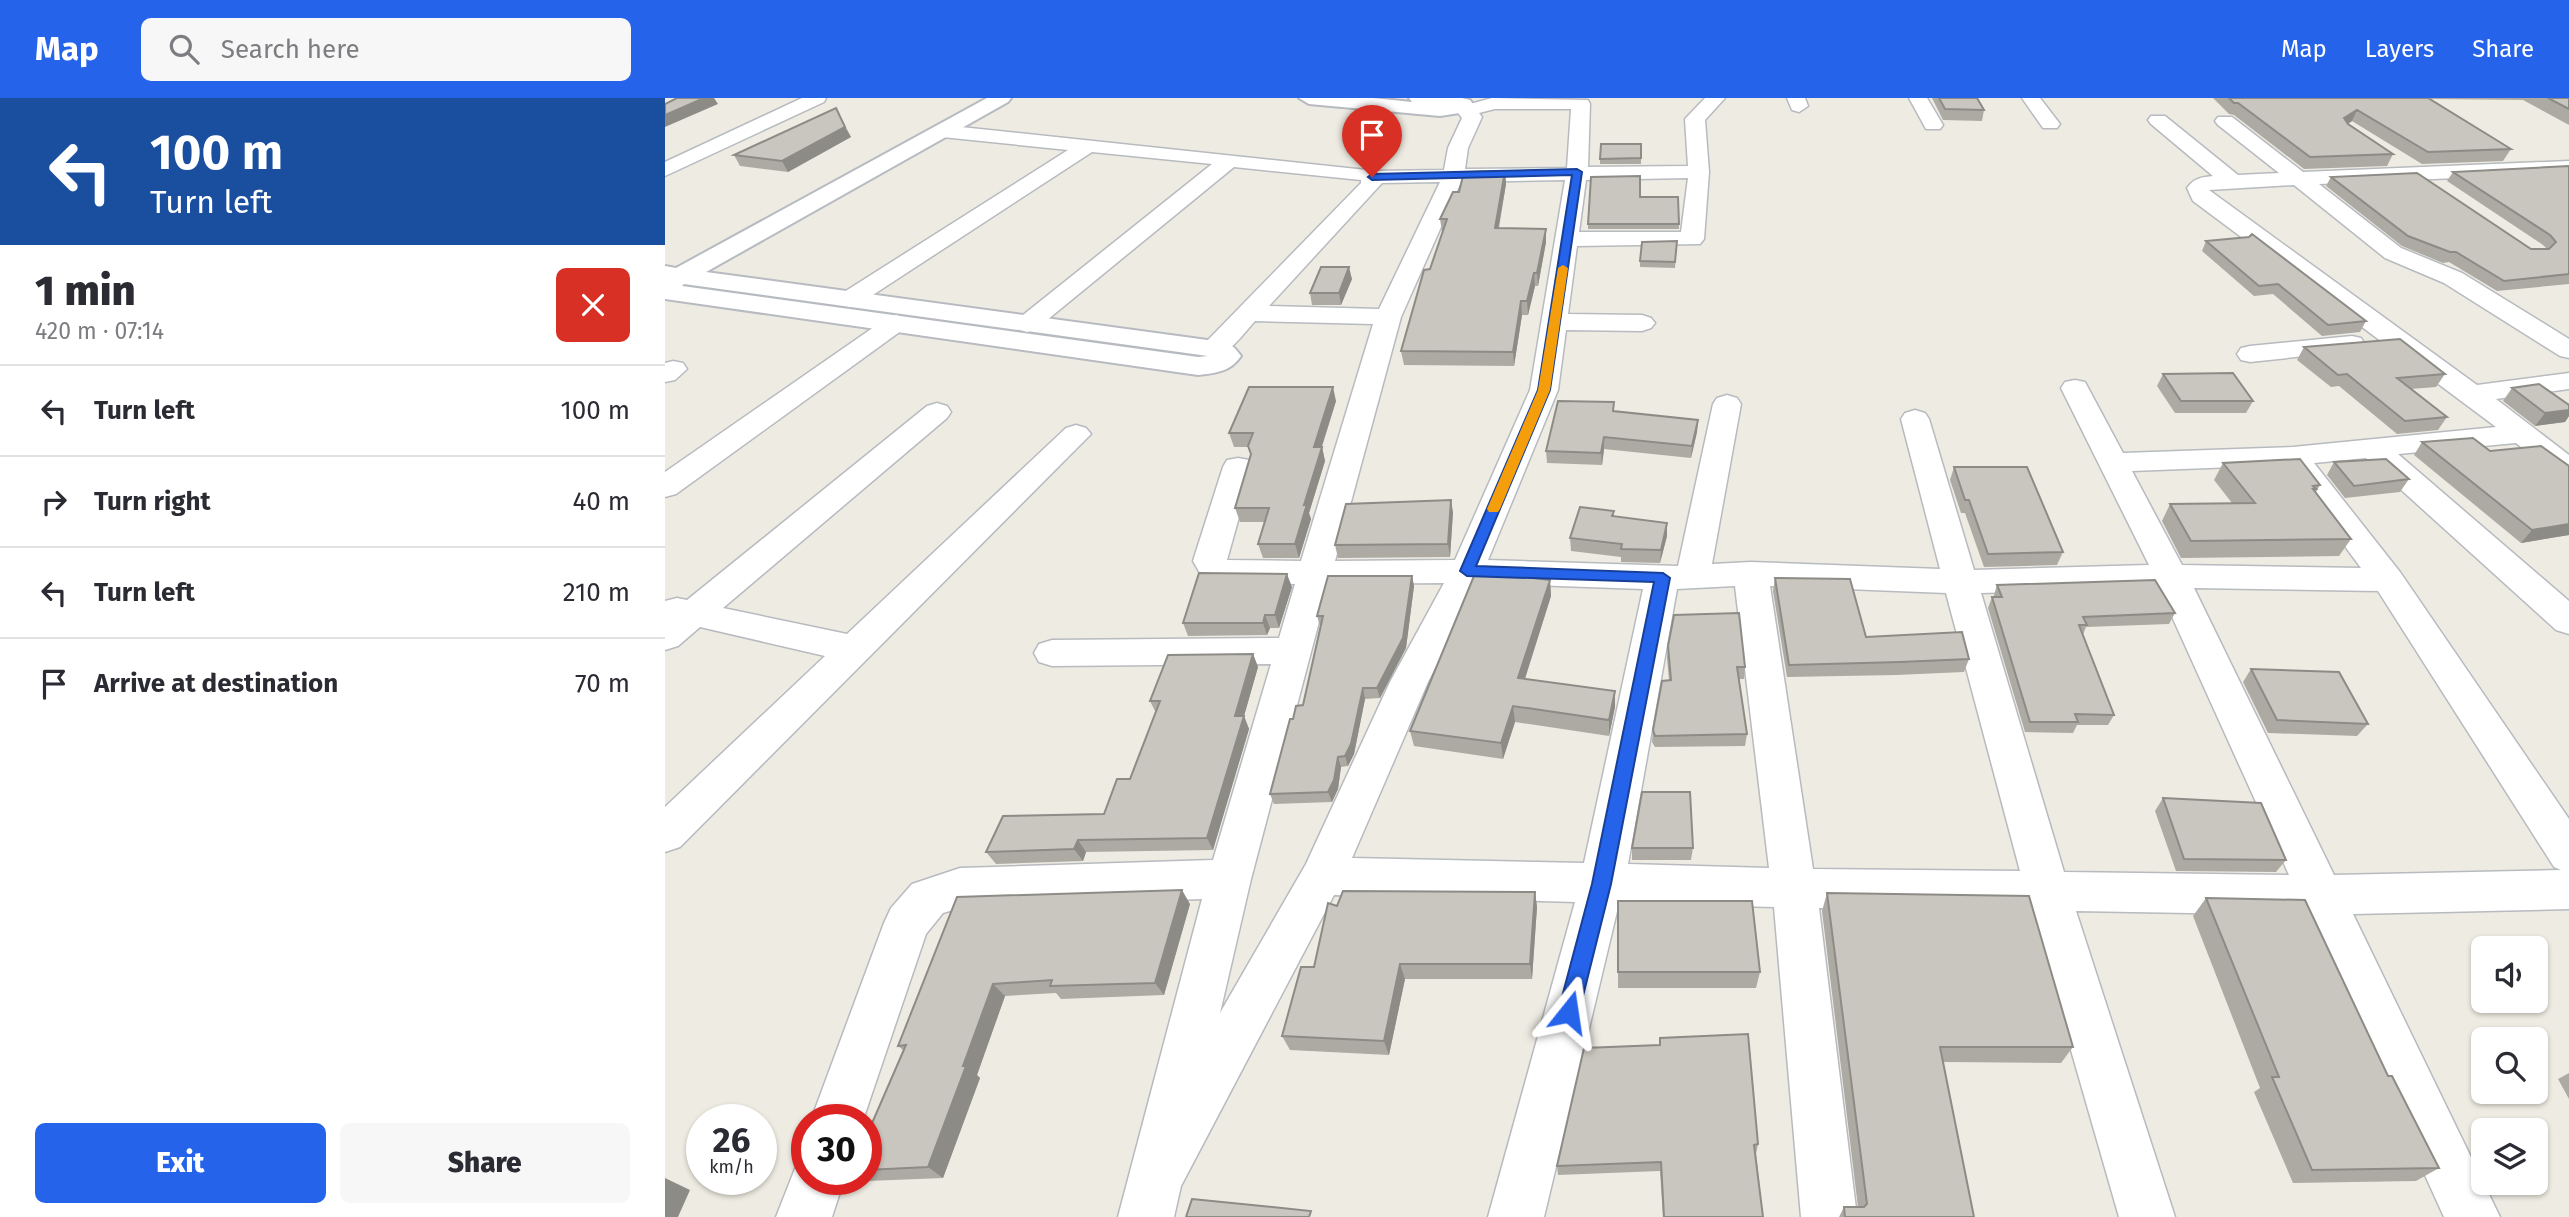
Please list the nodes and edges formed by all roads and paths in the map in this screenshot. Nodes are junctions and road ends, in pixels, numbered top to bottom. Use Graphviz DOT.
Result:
graph roads {
  1 [pos="817,98"];
  2 [pos="973,98"];
  3 [pos="1001,98"];
  4 [pos="1309,98"];
  5 [pos="1419,98"];
  6 [pos="1716,98"];
  7 [pos="1919,98"];
  8 [pos="2031,98"];
  9 [pos="1508,101"];
  10 [pos="1582,101"];
  11 [pos="1465,108"];
  12 [pos="2158,120"];
  13 [pos="2225,121"];
  14 [pos="2050,124"];
  15 [pos="1933,125"];
  16 [pos="942,131"];
  17 [pos="1088,146"];
  18 [pos="2503,149"];
  19 [pos="2384,152"];
  20 [pos="1230,160"];
  21 [pos="2569,167"];
  22 [pos="2535,168"];
  23 [pos="665,170"];
  24 [pos="1577,172"];
  25 [pos="1699,172"];
  26 [pos="2417,174"];
  27 [pos="1454,175"];
  28 [pos="1372,177"];
  29 [pos="2299,179"];
  30 [pos="2233,182"];
  31 [pos="2569,187"];
  32 [pos="2448,195"];
  33 [pos="1567,239"];
  34 [pos="668,278"];
  35 [pos="850,299"];
  36 [pos="1249,313"];
  37 [pos="1388,317"];
  38 [pos="1555,322"];
  39 [pos="896,323"];
  40 [pos="1643,323"];
  41 [pos="1027,324"];
  42 [pos="2394,339"];
  43 [pos="1214,349"];
  44 [pos="2569,350"];
  45 [pos="2250,354"];
  46 [pos="2569,381"];
  47 [pos="2075,388"];
  48 [pos="2472,394"];
  49 [pos="1727,404"];
  50 [pos="937,412"];
  51 [pos="1915,419"];
  52 [pos="2524,433"];
  53 [pos="1076,434"];
  54 [pos="2375,450"];
  55 [pos="2293,456"];
  56 [pos="2113,463"];
  57 [pos="1238,467"];
  58 [pos="2569,470"];
  59 [pos="665,487"];
  60 [pos="1467,571"];
  61 [pos="1315,573"];
  62 [pos="1751,574"];
  63 [pos="2171,576"];
  64 [pos="1678,577"];
  65 [pos="2388,580"];
  66 [pos="1962,582"];
  67 [pos="679,610"];
  68 [pos="2569,621"];
  69 [pos="665,637"];
  70 [pos="854,649"];
  71 [pos="1293,651"];
  72 [pos="1052,653"];
  73 [pos="665,834"];
  74 [pos="2569,854"];
  75 [pos="1322,876"];
  76 [pos="1229,879"];
  77 [pos="1602,884"];
  78 [pos="1794,888"];
  79 [pos="2569,889"];
  80 [pos="2047,891"];
  81 [pos="2320,895"];
  82 [pos="843,1104"];
  83 [pos="1159,1172"];
  84 [pos="812,1195"];
  85 [pos="804,1217"];
  86 [pos="1146,1217"];
  87 [pos="1515,1217"];
  88 [pos="1829,1217"];
  89 [pos="2147,1217"];
  90 [pos="2472,1217"];
  1 -- 23 [label="street"];
  2 -- 34 [label="street"];
  3 -- 16 [label="street"];
  4 -- 11 [label="street"];
  5 -- 11 [label="street"];
  6 -- 25 [label="street"];
  7 -- 15 [label="street"];
  8 -- 14 [label="street"];
  9 -- 10 [label="street"];
  9 -- 11 [label="street"];
  10 -- 24 [label="street"];
  11 -- 27 [label="street"];
  12 -- 30 [label="street"];
  13 -- 29 [label="street"];
  16 -- 17 [label="street"];
  16 -- 34 [label="street"];
  17 -- 20 [label="street"];
  17 -- 35 [label="street"];
  18 -- 22 [label="street"];
  19 -- 26 [label="street"];
  20 -- 28 [label="street"];
  20 -- 41 [label="street"];
  21 -- 22 [label="street"];
  22 -- 26 [label="street"];
  22 -- 31 [label="street"];
  24 -- 25 [label="street"];
  24 -- 27 [label="street"];
  24 -- 33 [label="street"];
  25 -- 33 [label="street"];
  26 -- 29 [label="street"];
  26 -- 32 [label="street"];
  27 -- 28 [label="street"];
  27 -- 37 [label="street"];
  28 -- 36 [label="street"];
  29 -- 30 [label="street"];
  29 -- 44 [label="street"];
  30 -- 42 [label="street"];
  33 -- 38 [label="street"];
  34 -- 35 [label="street"];
  34 -- 39 [label="street"];
  35 -- 41 [label="street"];
  36 -- 37 [label="street"];
  36 -- 43 [label="street"];
  37 -- 61 [label="street"];
  38 -- 40 [label="street"];
  38 -- 60 [label="street"];
  39 -- 43 [label="street"];
  39 -- 59 [label="street"];
  41 -- 43 [label="street"];
  42 -- 45 [label="street"];
  42 -- 48 [label="street"];
  46 -- 48 [label="street"];
  47 -- 56 [label="street"];
  48 -- 52 [label="street"];
  49 -- 64 [label="street"];
  50 -- 67 [label="street"];
  51 -- 66 [label="street"];
  52 -- 54 [label="street"];
  52 -- 58 [label="street"];
  53 -- 70 [label="street"];
  54 -- 55 [label="street"];
  54 -- 68 [label="street"];
  55 -- 56 [label="street"];
  55 -- 65 [label="street"];
  56 -- 63 [label="street"];
  57 -- 61 [label="street"];
  60 -- 61 [label="street"];
  60 -- 64 [label="street"];
  60 -- 75 [label="street"];
  61 -- 71 [label="street"];
  62 -- 64 [label="street"];
  62 -- 66 [label="street"];
  62 -- 78 [label="street"];
  63 -- 65 [label="street"];
  63 -- 66 [label="street"];
  63 -- 81 [label="street"];
  64 -- 77 [label="street"];
  65 -- 74 [label="street"];
  66 -- 80 [label="street"];
  67 -- 69 [label="street"];
  67 -- 70 [label="street"];
  70 -- 73 [label="street"];
  71 -- 72 [label="street"];
  71 -- 76 [label="street"];
  75 -- 77 [label="street"];
  75 -- 83 [label="street"];
  76 -- 82 [label="street"];
  76 -- 83 [label="street"];
  77 -- 78 [label="street"];
  77 -- 87 [label="street"];
  78 -- 80 [label="street"];
  78 -- 88 [label="street"];
  79 -- 81 [label="street"];
  80 -- 81 [label="street"];
  80 -- 89 [label="street"];
  81 -- 90 [label="street"];
  83 -- 86 [label="street"];
  84 -- 85 [label="street"];
}
